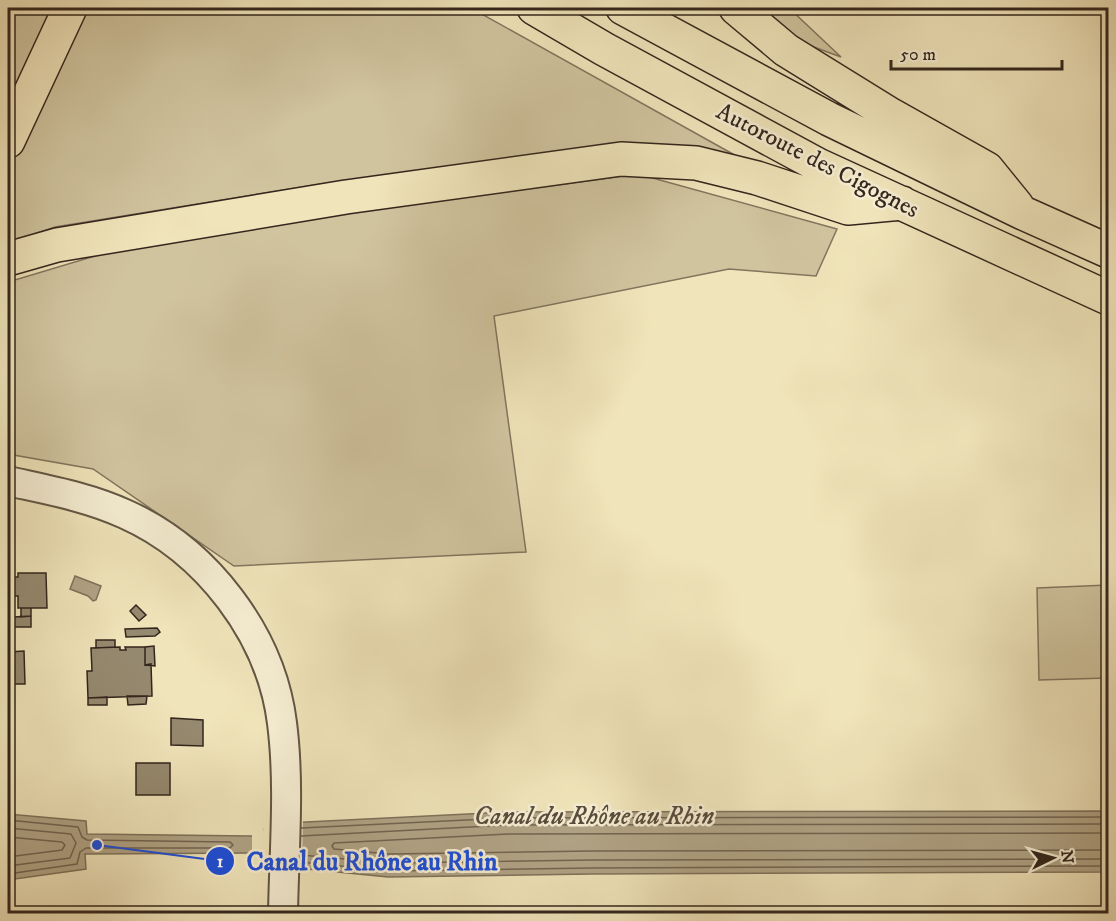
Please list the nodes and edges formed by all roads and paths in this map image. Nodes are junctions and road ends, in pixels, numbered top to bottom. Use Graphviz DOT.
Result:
graph roads {
  1 [pos="45,8"];
  2 [pos="70,8"];
  3 [pos="534,8"];
  4 [pos="623,8"];
  5 [pos="736,8"];
  6 [pos="8,89"];
  7 [pos="8,141"];
  8 [pos="902,203"];
  9 [pos="1023,213"];
  10 [pos="1108,251"];
  11 [pos="8,259"];
  12 [pos="1108,298"];
  13 [pos="8,481"];
  14 [pos="283,914"];
  1 -- 6 [label="highway"];
  2 -- 7 [label="highway"];
  3 -- 8 [label="highway, Autoroute des Cigognes"];
  4 -- 9 [label="highway, Autoroute des Cigognes"];
  5 -- 9 [label="highway"];
  8 -- 11 [label="highway"];
  8 -- 12 [label="highway, Autoroute des Cigognes"];
  9 -- 10 [label="highway, Autoroute des Cigognes"];
  13 -- 14 [label="street"];
}
